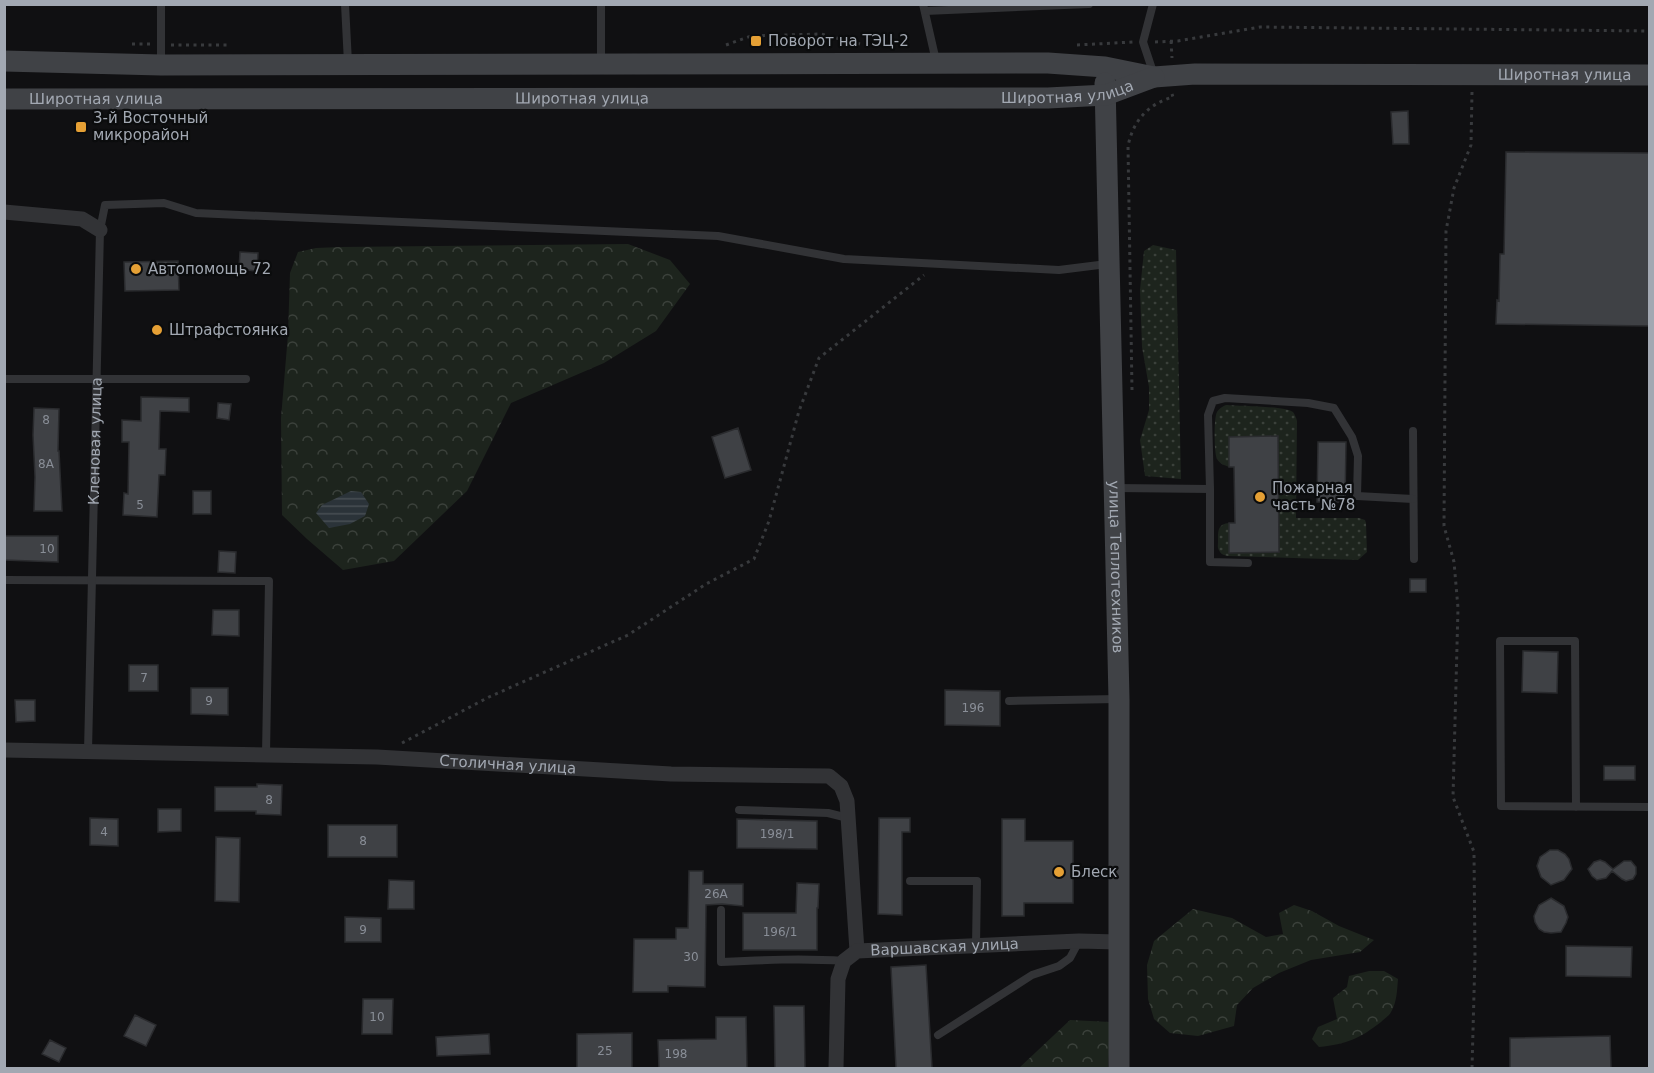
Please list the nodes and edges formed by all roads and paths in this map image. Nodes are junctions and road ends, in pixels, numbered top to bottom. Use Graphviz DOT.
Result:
graph roads {
  1 [pos="161,4"];
  2 [pos="345,4"];
  3 [pos="601,4"];
  4 [pos="1089,4"];
  5 [pos="1153,4"];
  6 [pos="924,8"];
  7 [pos="1650,31"];
  8 [pos="1171,41"];
  9 [pos="1143,42"];
  10 [pos="724,45"];
  11 [pos="862,45"];
  12 [pos="1072,46"];
  13 [pos="4,61"];
  14 [pos="348,63"];
  15 [pos="936,63"];
  16 [pos="601,64"];
  17 [pos="161,65"];
  18 [pos="1105,67"];
  19 [pos="1472,75"];
  20 [pos="1650,75"];
  21 [pos="1163,76"];
  22 [pos="1106,95"];
  23 [pos="4,99"];
  24 [pos="4,212"];
  25 [pos="100,230"];
  26 [pos="939,263"];
  27 [pos="1109,264"];
  28 [pos="4,379"];
  29 [pos="96,379"];
  30 [pos="246,380"];
  31 [pos="1132,395"];
  32 [pos="1413,431"];
  33 [pos="1115,488"];
  34 [pos="1210,489"];
  35 [pos="1413,499"];
  36 [pos="1414,559"];
  37 [pos="1248,563"];
  38 [pos="91,579"];
  39 [pos="4,580"];
  40 [pos="1119,699"];
  41 [pos="1009,702"];
  42 [pos="4,750"];
  43 [pos="88,751"];
  44 [pos="266,754"];
  45 [pos="377,757"];
  46 [pos="1576,807"];
  47 [pos="1650,807"];
  48 [pos="740,810"];
  49 [pos="849,818"];
  50 [pos="910,880"];
  51 [pos="721,910"];
  52 [pos="1079,941"];
  53 [pos="1118,942"];
  54 [pos="976,946"];
  55 [pos="857,951"];
  56 [pos="844,961"];
  57 [pos="938,1035"];
  58 [pos="836,1068"];
  59 [pos="1119,1068"];
  60 [pos="1472,1068"];
  1 -- 17 [label="lane"];
  2 -- 14 [label="lane"];
  3 -- 16 [label="lane"];
  4 -- 6 [label="lane"];
  5 -- 9 [label="lane"];
  6 -- 15 [label="lane"];
  7 -- 8 [label="path"];
  8 -- 9 [label="path"];
  8 -- 21 [label="path"];
  9 -- 12 [label="path"];
  9 -- 21 [label="lane"];
  10 -- 11 [label="path"];
  13 -- 17 [label="main road, Широтная улица"];
  14 -- 16 [label="main road, Широтная улица"];
  14 -- 17 [label="main road, Широтная улица"];
  15 -- 16 [label="main road, Широтная улица"];
  15 -- 18 [label="main road, Широтная улица"];
  18 -- 21 [label="main road, Широтная улица"];
  18 -- 22 [label="main road, улица Теплотехников"];
  19 -- 20 [label="main road, Широтная улица"];
  19 -- 21 [label="main road, Широтная улица"];
  19 -- 60 [label="path"];
  21 -- 22 [label="main road, Широтная улица"];
  21 -- 31 [label="path"];
  22 -- 23 [label="main road, Широтная улица"];
  22 -- 27 [label="main road, улица Теплотехников"];
  24 -- 25 [label="street"];
  25 -- 26 [label="lane, Кленовая улица"];
  25 -- 29 [label="lane, Кленовая улица"];
  26 -- 27 [label="lane"];
  26 -- 45 [label="path"];
  27 -- 33 [label="main road, улица Теплотехников"];
  28 -- 29 [label="lane"];
  29 -- 30 [label="lane"];
  29 -- 38 [label="lane, Кленовая улица"];
  32 -- 35 [label="lane"];
  33 -- 34 [label="lane"];
  33 -- 40 [label="main road, улица Теплотехников"];
  34 -- 35 [label="lane"];
  34 -- 37 [label="lane"];
  35 -- 36 [label="lane"];
  38 -- 39 [label="lane"];
  38 -- 43 [label="lane, Кленовая улица"];
  38 -- 44 [label="lane"];
  40 -- 41 [label="lane"];
  40 -- 53 [label="main road, улица Теплотехников"];
  42 -- 43 [label="street, Столичная улица"];
  43 -- 44 [label="street, Столичная улица"];
  44 -- 45 [label="street, Столичная улица"];
  45 -- 49 [label="street, Столичная улица"];
  46 -- 46 [label="lane"];
  46 -- 47 [label="lane"];
  48 -- 49 [label="lane"];
  49 -- 55 [label="street, Столичная улица"];
  50 -- 54 [label="lane"];
  51 -- 56 [label="lane"];
  52 -- 53 [label="street, Варшавская улица"];
  52 -- 54 [label="street, Варшавская улица"];
  52 -- 57 [label="lane"];
  53 -- 59 [label="main road, улица Теплотехников"];
  54 -- 55 [label="street, Варшавская улица"];
  55 -- 56 [label="street, Варшавская улица"];
  56 -- 58 [label="street"];
}
